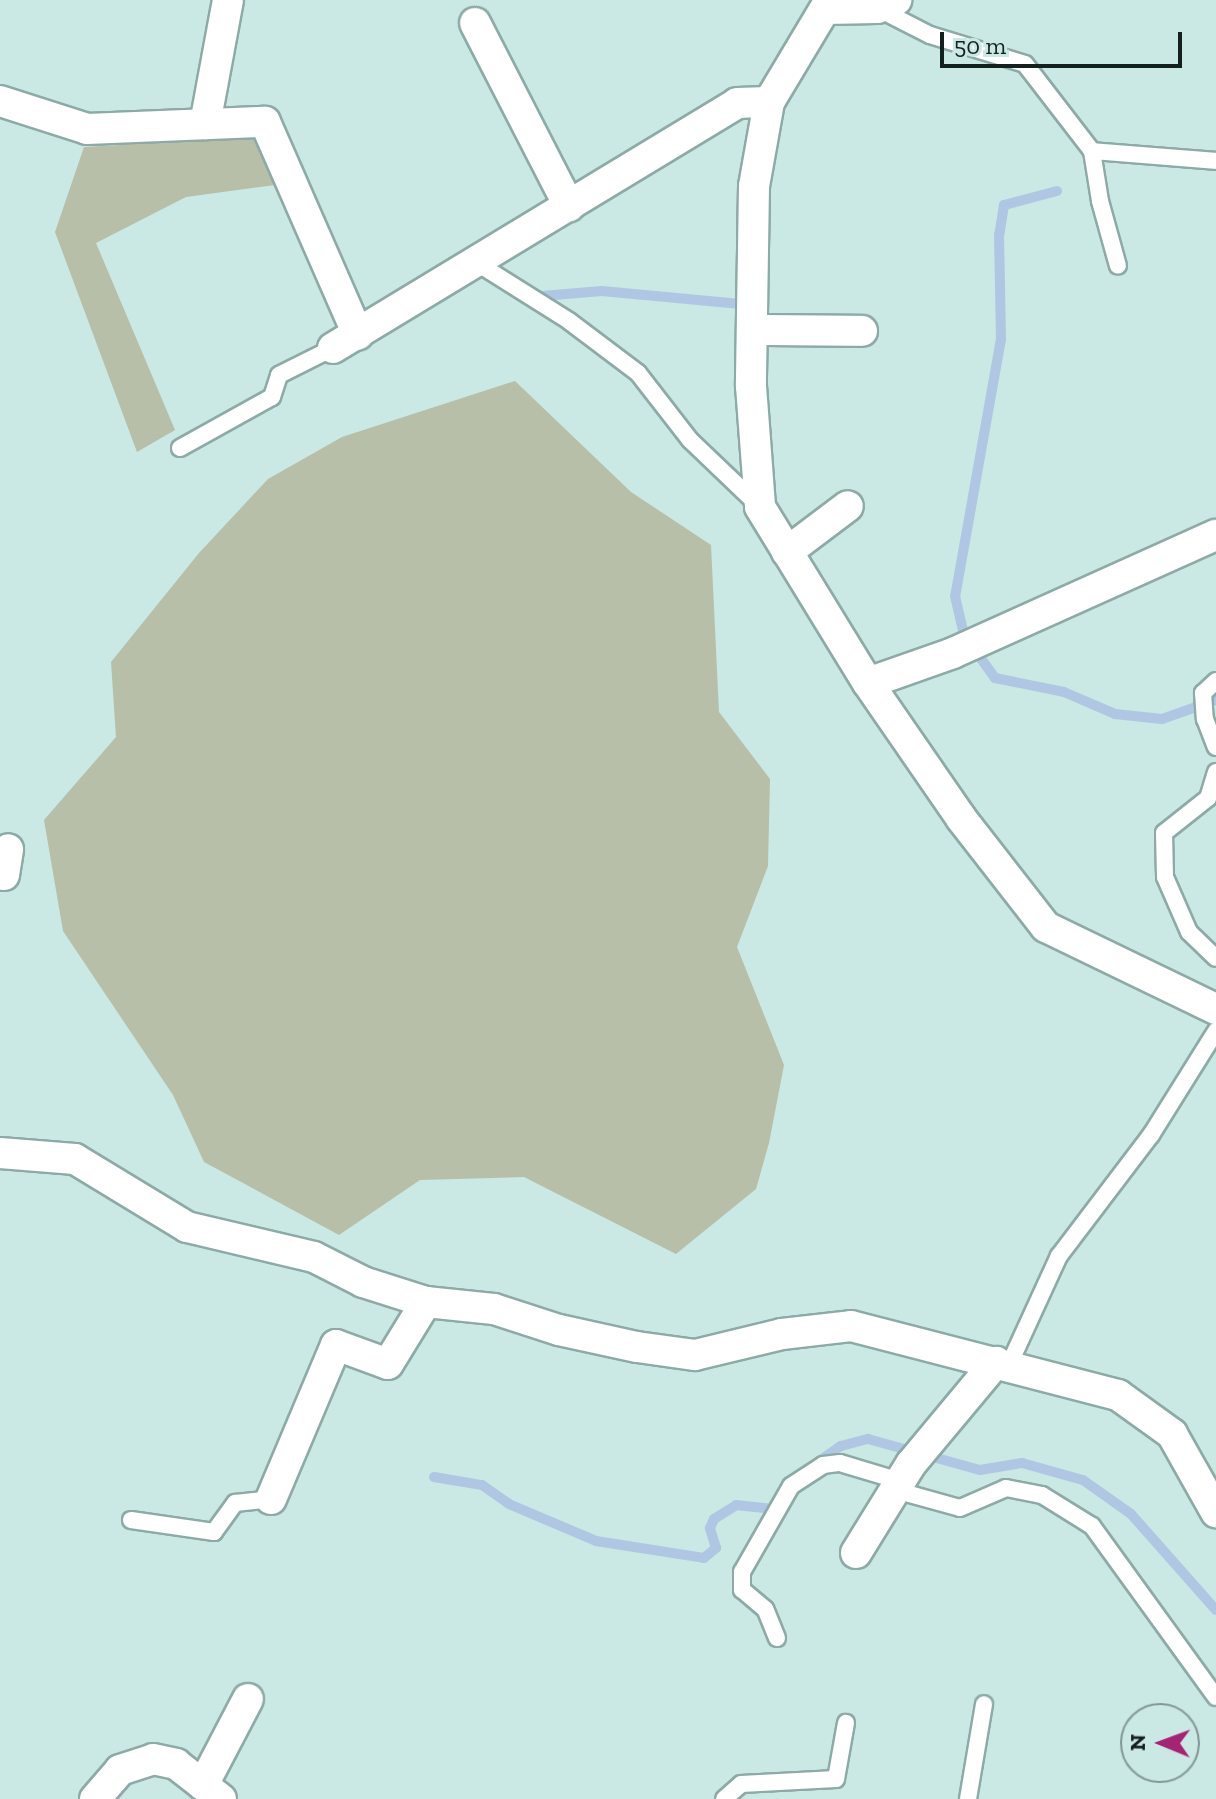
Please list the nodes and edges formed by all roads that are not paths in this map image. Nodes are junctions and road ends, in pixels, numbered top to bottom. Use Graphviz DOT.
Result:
graph roads {
  1 [pos="228,0"];
  2 [pos="828,4"];
  3 [pos="887,4"];
  4 [pos="475,23"];
  5 [pos="0,101"];
  6 [pos="769,102"];
  7 [pos="205,124"];
  8 [pos="1092,151"];
  9 [pos="1216,161"];
  10 [pos="569,206"];
  11 [pos="477,263"];
  12 [pos="1118,266"];
  13 [pos="752,330"];
  14 [pos="862,331"];
  15 [pos="346,341"];
  16 [pos="180,448"];
  17 [pos="848,506"];
  18 [pos="760,507"];
  19 [pos="1216,535"];
  20 [pos="787,552"];
  21 [pos="1216,681"];
  22 [pos="868,683"];
  23 [pos="1216,747"];
  24 [pos="1216,772"];
  25 [pos="1216,958"];
  26 [pos="1216,1009"];
  27 [pos="1216,1031"];
  28 [pos="0,1153"];
  29 [pos="426,1302"];
  30 [pos="1002,1364"];
  31 [pos="908,1470"];
  32 [pos="271,1499"];
  33 [pos="1216,1512"];
  34 [pos="131,1520"];
  35 [pos="856,1553"];
  36 [pos="777,1638"];
  37 [pos="1216,1697"];
  38 [pos="248,1699"];
  39 [pos="984,1704"];
  40 [pos="846,1723"];
  41 [pos="212,1792"];
  42 [pos="95,1799"];
  43 [pos="724,1799"];
  44 [pos="968,1799"];
  1 -- 7 [label="street"];
  2 -- 3 [label="street"];
  2 -- 6 [label="street"];
  3 -- 8 [label="lane"];
  4 -- 10 [label="street"];
  5 -- 7 [label="street"];
  6 -- 10 [label="street"];
  6 -- 13 [label="street"];
  7 -- 15 [label="street"];
  8 -- 9 [label="lane"];
  8 -- 12 [label="lane"];
  10 -- 11 [label="street"];
  11 -- 15 [label="street"];
  11 -- 18 [label="lane"];
  13 -- 14 [label="street"];
  13 -- 18 [label="street"];
  15 -- 16 [label="lane"];
  17 -- 20 [label="street"];
  18 -- 20 [label="street"];
  19 -- 22 [label="street"];
  20 -- 22 [label="street"];
  21 -- 23 [label="lane"];
  22 -- 26 [label="street"];
  24 -- 25 [label="lane"];
  27 -- 30 [label="lane"];
  28 -- 29 [label="street"];
  29 -- 30 [label="street"];
  29 -- 32 [label="street"];
  30 -- 31 [label="street"];
  30 -- 33 [label="street"];
  31 -- 35 [label="street"];
  31 -- 36 [label="lane"];
  31 -- 37 [label="lane"];
  32 -- 34 [label="lane"];
  38 -- 41 [label="street"];
  39 -- 44 [label="lane"];
  40 -- 43 [label="lane"];
  41 -- 42 [label="street"];
}
